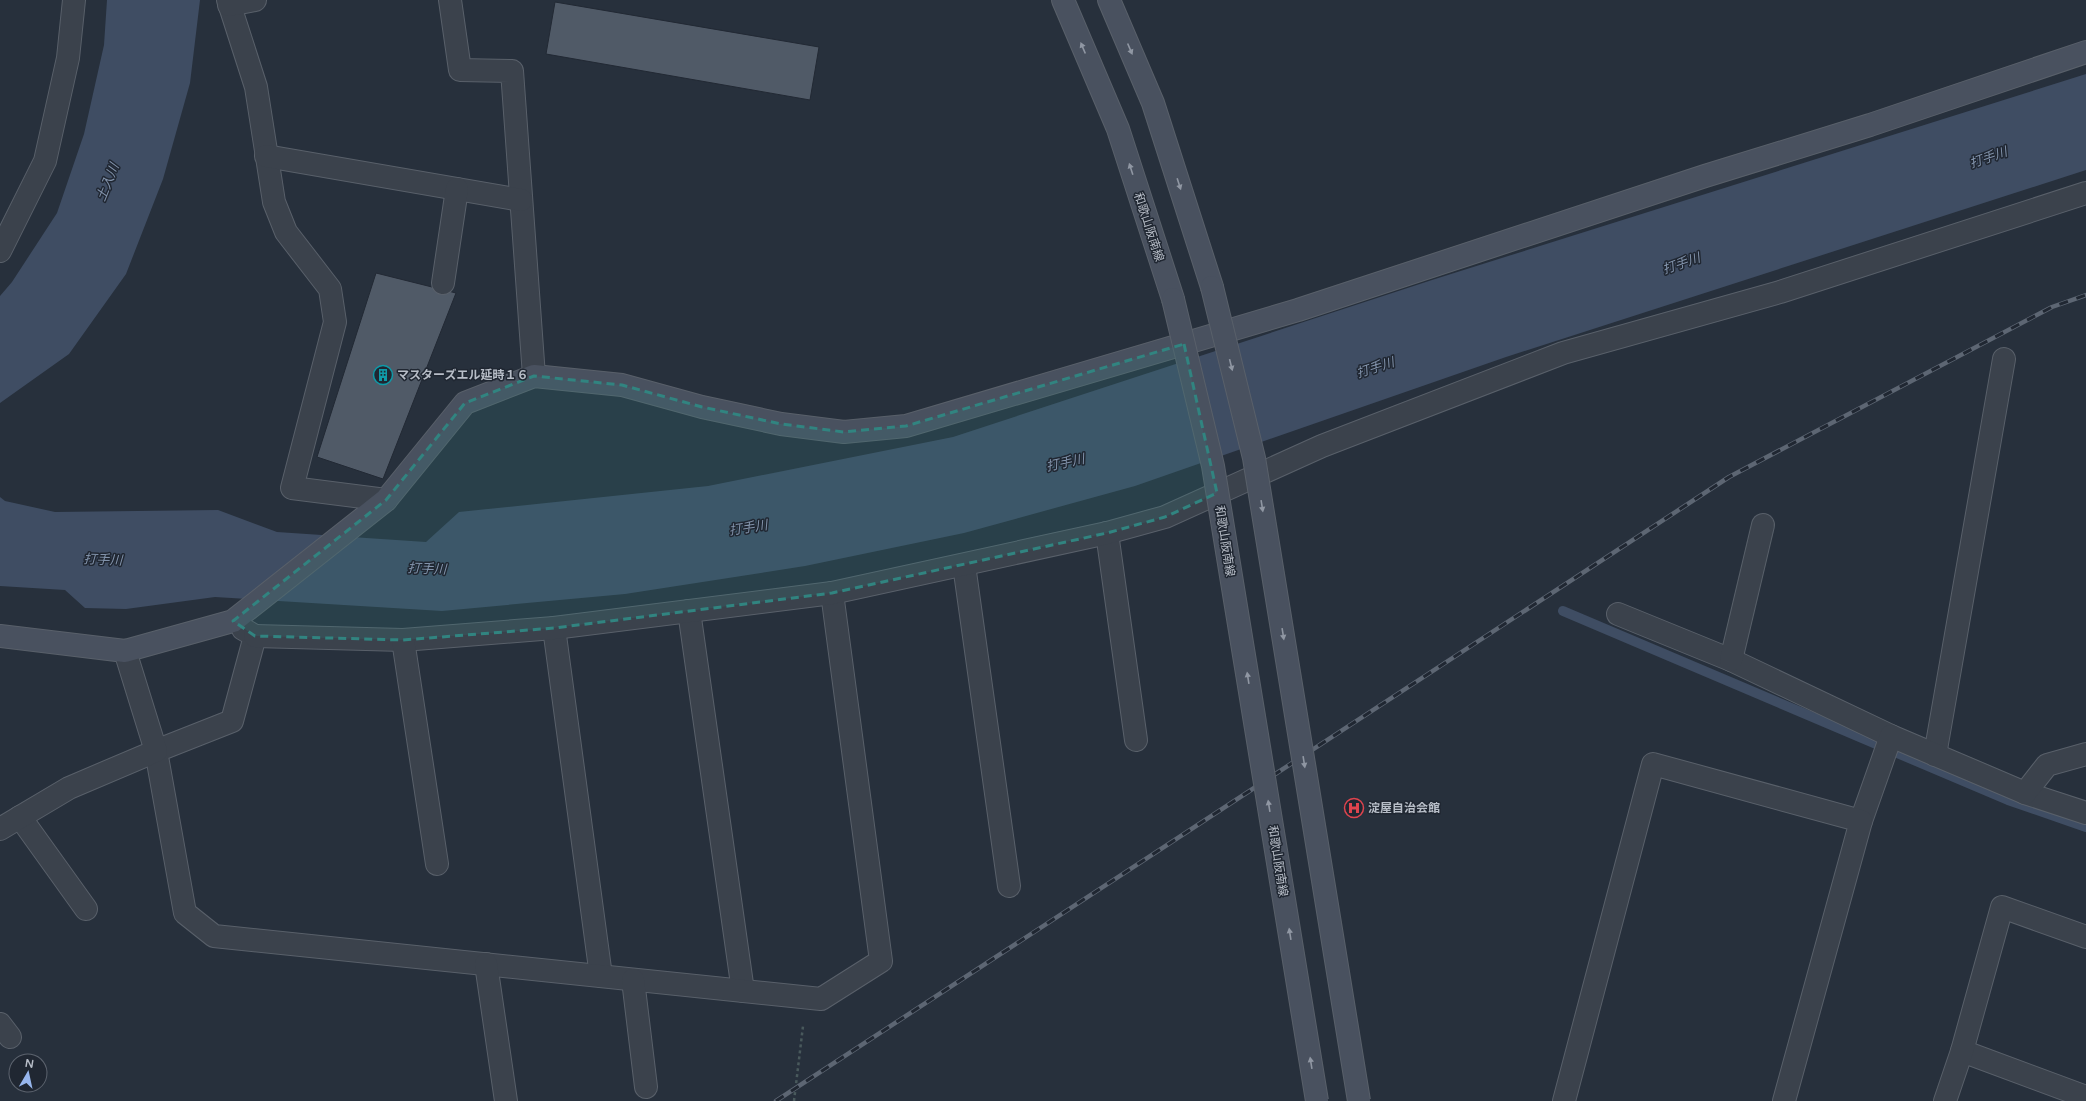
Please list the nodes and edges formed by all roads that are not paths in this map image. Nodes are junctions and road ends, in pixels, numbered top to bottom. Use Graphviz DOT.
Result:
graph roads {
  1 [pos="74,0"];
  2 [pos="255,0"];
  3 [pos="450,0"];
  4 [pos="1063,0"];
  5 [pos="1109,0"];
  6 [pos="228,2"];
  7 [pos="2086,52"];
  8 [pos="266,156"];
  9 [pos="457,189"];
  10 [pos="2086,193"];
  11 [pos="521,200"];
  12 [pos="0,251"];
  13 [pos="443,283"];
  14 [pos="2004,359"];
  15 [pos="534,376"];
  16 [pos="386,500"];
  17 [pos="1763,525"];
  18 [pos="1107,533"];
  19 [pos="964,565"];
  20 [pos="832,593"];
  21 [pos="689,611"];
  22 [pos="1618,614"];
  23 [pos="233,622"];
  24 [pos="554,628"];
  25 [pos="0,636"];
  26 [pos="255,636"];
  27 [pos="403,640"];
  28 [pos="125,651"];
  29 [pos="1730,660"];
  30 [pos="1891,736"];
  31 [pos="1136,740"];
  32 [pos="156,751"];
  33 [pos="2086,754"];
  34 [pos="1935,755"];
  35 [pos="2024,793"];
  36 [pos="2086,813"];
  37 [pos="20,817"];
  38 [pos="1861,820"];
  39 [pos="0,829"];
  40 [pos="437,864"];
  41 [pos="1010,886"];
  42 [pos="86,909"];
  43 [pos="2086,937"];
  44 [pos="486,964"];
  45 [pos="601,976"];
  46 [pos="633,980"];
  47 [pos="743,991"];
  48 [pos="1962,1051"];
  49 [pos="646,1087"];
  50 [pos="2086,1098"];
  51 [pos="506,1101"];
  52 [pos="1317,1101"];
  53 [pos="1359,1101"];
  54 [pos="1564,1101"];
  55 [pos="1784,1101"];
  56 [pos="1945,1101"];
  1 -- 12 [label="street"];
  2 -- 6 [label="street"];
  3 -- 11 [label="street"];
  52 -- 4 [label="main road, 和歌山阪南線, one-way, bridge"];
  5 -- 53 [label="main road, one-way, bridge"];
  6 -- 8 [label="street"];
  7 -- 15 [label="main road"];
  8 -- 9 [label="street"];
  8 -- 16 [label="street"];
  9 -- 11 [label="street"];
  9 -- 13 [label="street"];
  10 -- 18 [label="street"];
  11 -- 15 [label="street"];
  14 -- 34 [label="street"];
  15 -- 16 [label="main road"];
  16 -- 23 [label="main road"];
  17 -- 29 [label="street"];
  18 -- 19 [label="street"];
  18 -- 31 [label="street"];
  19 -- 20 [label="street"];
  19 -- 41 [label="street"];
  20 -- 21 [label="street"];
  20 -- 47 [label="street"];
  21 -- 24 [label="street"];
  21 -- 47 [label="street"];
  22 -- 29 [label="street"];
  23 -- 26 [label="street"];
  23 -- 28 [label="main road"];
  24 -- 27 [label="street"];
  24 -- 45 [label="street"];
  25 -- 28 [label="main road"];
  26 -- 27 [label="street"];
  26 -- 32 [label="street"];
  27 -- 40 [label="street"];
  28 -- 32 [label="street"];
  29 -- 30 [label="street"];
  30 -- 34 [label="street"];
  30 -- 38 [label="street"];
  32 -- 37 [label="street"];
  32 -- 44 [label="street"];
  33 -- 35 [label="street"];
  34 -- 35 [label="street"];
  35 -- 36 [label="street"];
  37 -- 39 [label="street"];
  37 -- 42 [label="street"];
  38 -- 54 [label="street"];
  38 -- 55 [label="street"];
  43 -- 48 [label="street"];
  44 -- 45 [label="street"];
  44 -- 51 [label="street"];
  45 -- 46 [label="street"];
  46 -- 47 [label="street"];
  46 -- 49 [label="street"];
  48 -- 50 [label="street"];
  48 -- 56 [label="street"];
}
